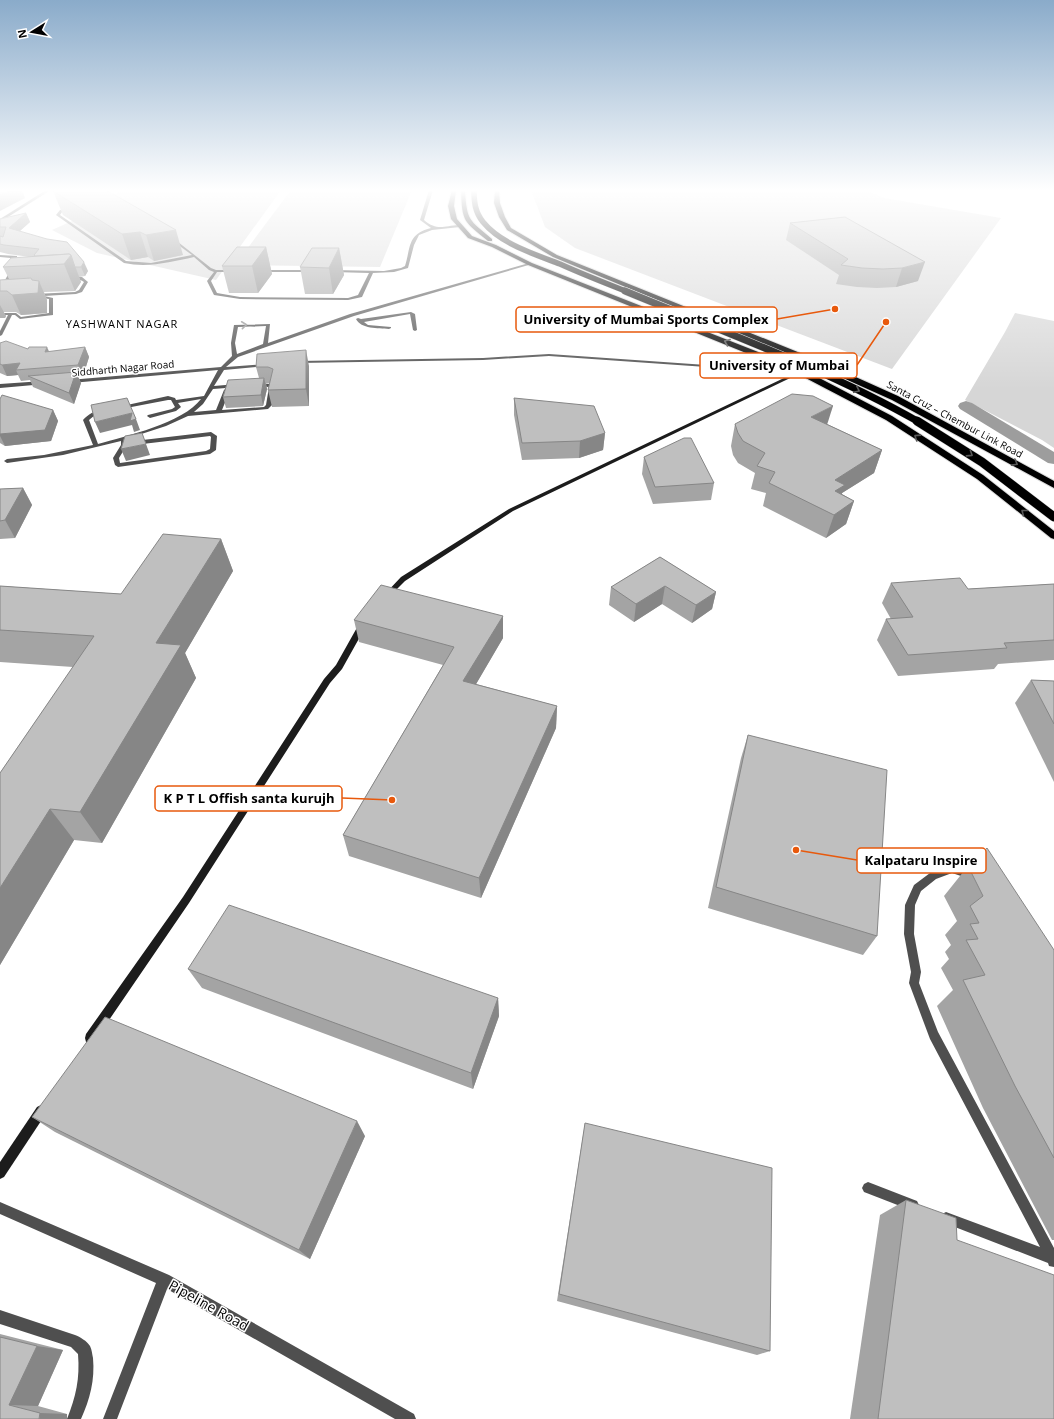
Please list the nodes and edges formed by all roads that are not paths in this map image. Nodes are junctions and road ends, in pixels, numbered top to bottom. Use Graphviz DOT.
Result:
graph roads {
  1 [pos="11,256"];
  2 [pos="12,256"];
  3 [pos="117,256"];
  4 [pos="194,256"];
  5 [pos="195,256"];
  6 [pos="410,256"];
  7 [pos="514,256"];
  8 [pos="541,256"];
  9 [pos="556,256"];
  10 [pos="22,258"];
  11 [pos="530,264"];
  12 [pos="216,271"];
  13 [pos="243,271"];
  14 [pos="258,271"];
  15 [pos="312,271"];
  16 [pos="327,271"];
  17 [pos="372,271"];
  18 [pos="66,278"];
  19 [pos="13,282"];
  20 [pos="6,283"];
  21 [pos="1,295"];
  22 [pos="32,295"];
  23 [pos="27,297"];
  24 [pos="0,314"];
  25 [pos="10,314"];
  26 [pos="352,316"];
  27 [pos="19,318"];
  28 [pos="359,321"];
  29 [pos="7,324"];
  30 [pos="388,328"];
  31 [pos="2,330"];
  32 [pos="416,330"];
  33 [pos="0,335"];
  34 [pos="265,345"];
  35 [pos="234,357"];
  36 [pos="770,359"];
  37 [pos="291,363"];
  38 [pos="817,363"];
  39 [pos="276,364"];
  40 [pos="223,368"];
  41 [pos="801,372"];
  42 [pos="68,382"];
  43 [pos="46,383"];
  44 [pos="0,386"];
  45 [pos="244,386"];
  46 [pos="251,386"];
  47 [pos="228,387"];
  48 [pos="211,388"];
  49 [pos="206,397"];
  50 [pos="176,402"];
  51 [pos="218,412"];
  52 [pos="187,414"];
  53 [pos="150,416"];
  54 [pos="124,442"];
  55 [pos="96,446"];
  56 [pos="7,461"];
  57 [pos="1054,485"];
  58 [pos="1054,517"];
  59 [pos="1054,536"];
  60 [pos="379,604"];
  61 [pos="365,621"];
  62 [pos="977,883"];
  63 [pos="86,1044"];
  64 [pos="47,1102"];
  65 [pos="0,1173"];
  66 [pos="868,1188"];
  67 [pos="0,1208"];
  68 [pos="1054,1260"];
  69 [pos="164,1280"];
  70 [pos="0,1317"];
  71 [pos="74,1419"];
  72 [pos="110,1419"];
  73 [pos="409,1419"];
  1 -- 20 [label="street"];
  2 -- 10 [label="street"];
  3 -- 4 [label="street"];
  5 -- 12 [label="street"];
  6 -- 17 [label="street"];
  7 -- 11 [label="highway"];
  8 -- 58 [label="highway, one-way, bridge"];
  9 -- 38 [label="highway, Santa Cruz – Chembur Link Road"];
  11 -- 26 [label="street"];
  36 -- 11 [label="highway, one-way"];
  12 -- 13 [label="street"];
  12 -- 17 [label="street"];
  14 -- 15 [label="street"];
  16 -- 17 [label="street"];
  18 -- 22 [label="street"];
  19 -- 20 [label="street"];
  20 -- 21 [label="street"];
  23 -- 27 [label="street"];
  24 -- 25 [label="street"];
  25 -- 27 [label="street"];
  25 -- 29 [label="street"];
  26 -- 28 [label="street"];
  26 -- 34 [label="street"];
  27 -- 29 [label="street"];
  28 -- 30 [label="street"];
  28 -- 32 [label="street"];
  29 -- 31 [label="street"];
  31 -- 33 [label="street"];
  34 -- 35 [label="street"];
  35 -- 34 [label="street, one-way"];
  35 -- 40 [label="street"];
  36 -- 37 [label="street"];
  36 -- 41 [label="highway"];
  38 -- 41 [label="street"];
  38 -- 57 [label="highway, Santa Cruz – Chembur Link Road, one-way"];
  39 -- 40 [label="street, Siddharth Nagar Road"];
  40 -- 42 [label="street, Siddharth Nagar Road"];
  40 -- 48 [label="street"];
  59 -- 41 [label="highway, one-way"];
  41 -- 60 [label="street"];
  43 -- 44 [label="street"];
  45 -- 47 [label="street"];
  46 -- 51 [label="street"];
  47 -- 48 [label="street"];
  47 -- 51 [label="street"];
  48 -- 49 [label="street"];
  49 -- 50 [label="street"];
  49 -- 52 [label="street"];
  50 -- 53 [label="street"];
  50 -- 55 [label="street"];
  51 -- 52 [label="street"];
  52 -- 54 [label="street"];
  54 -- 54 [label="street"];
  54 -- 55 [label="street"];
  55 -- 56 [label="street"];
  61 -- 63 [label="street"];
  62 -- 68 [label="street"];
  64 -- 65 [label="street"];
  66 -- 68 [label="street"];
  67 -- 69 [label="street, Pipeline Road"];
  69 -- 72 [label="street"];
  69 -- 73 [label="street, Pipeline Road"];
  70 -- 71 [label="street"];
}
